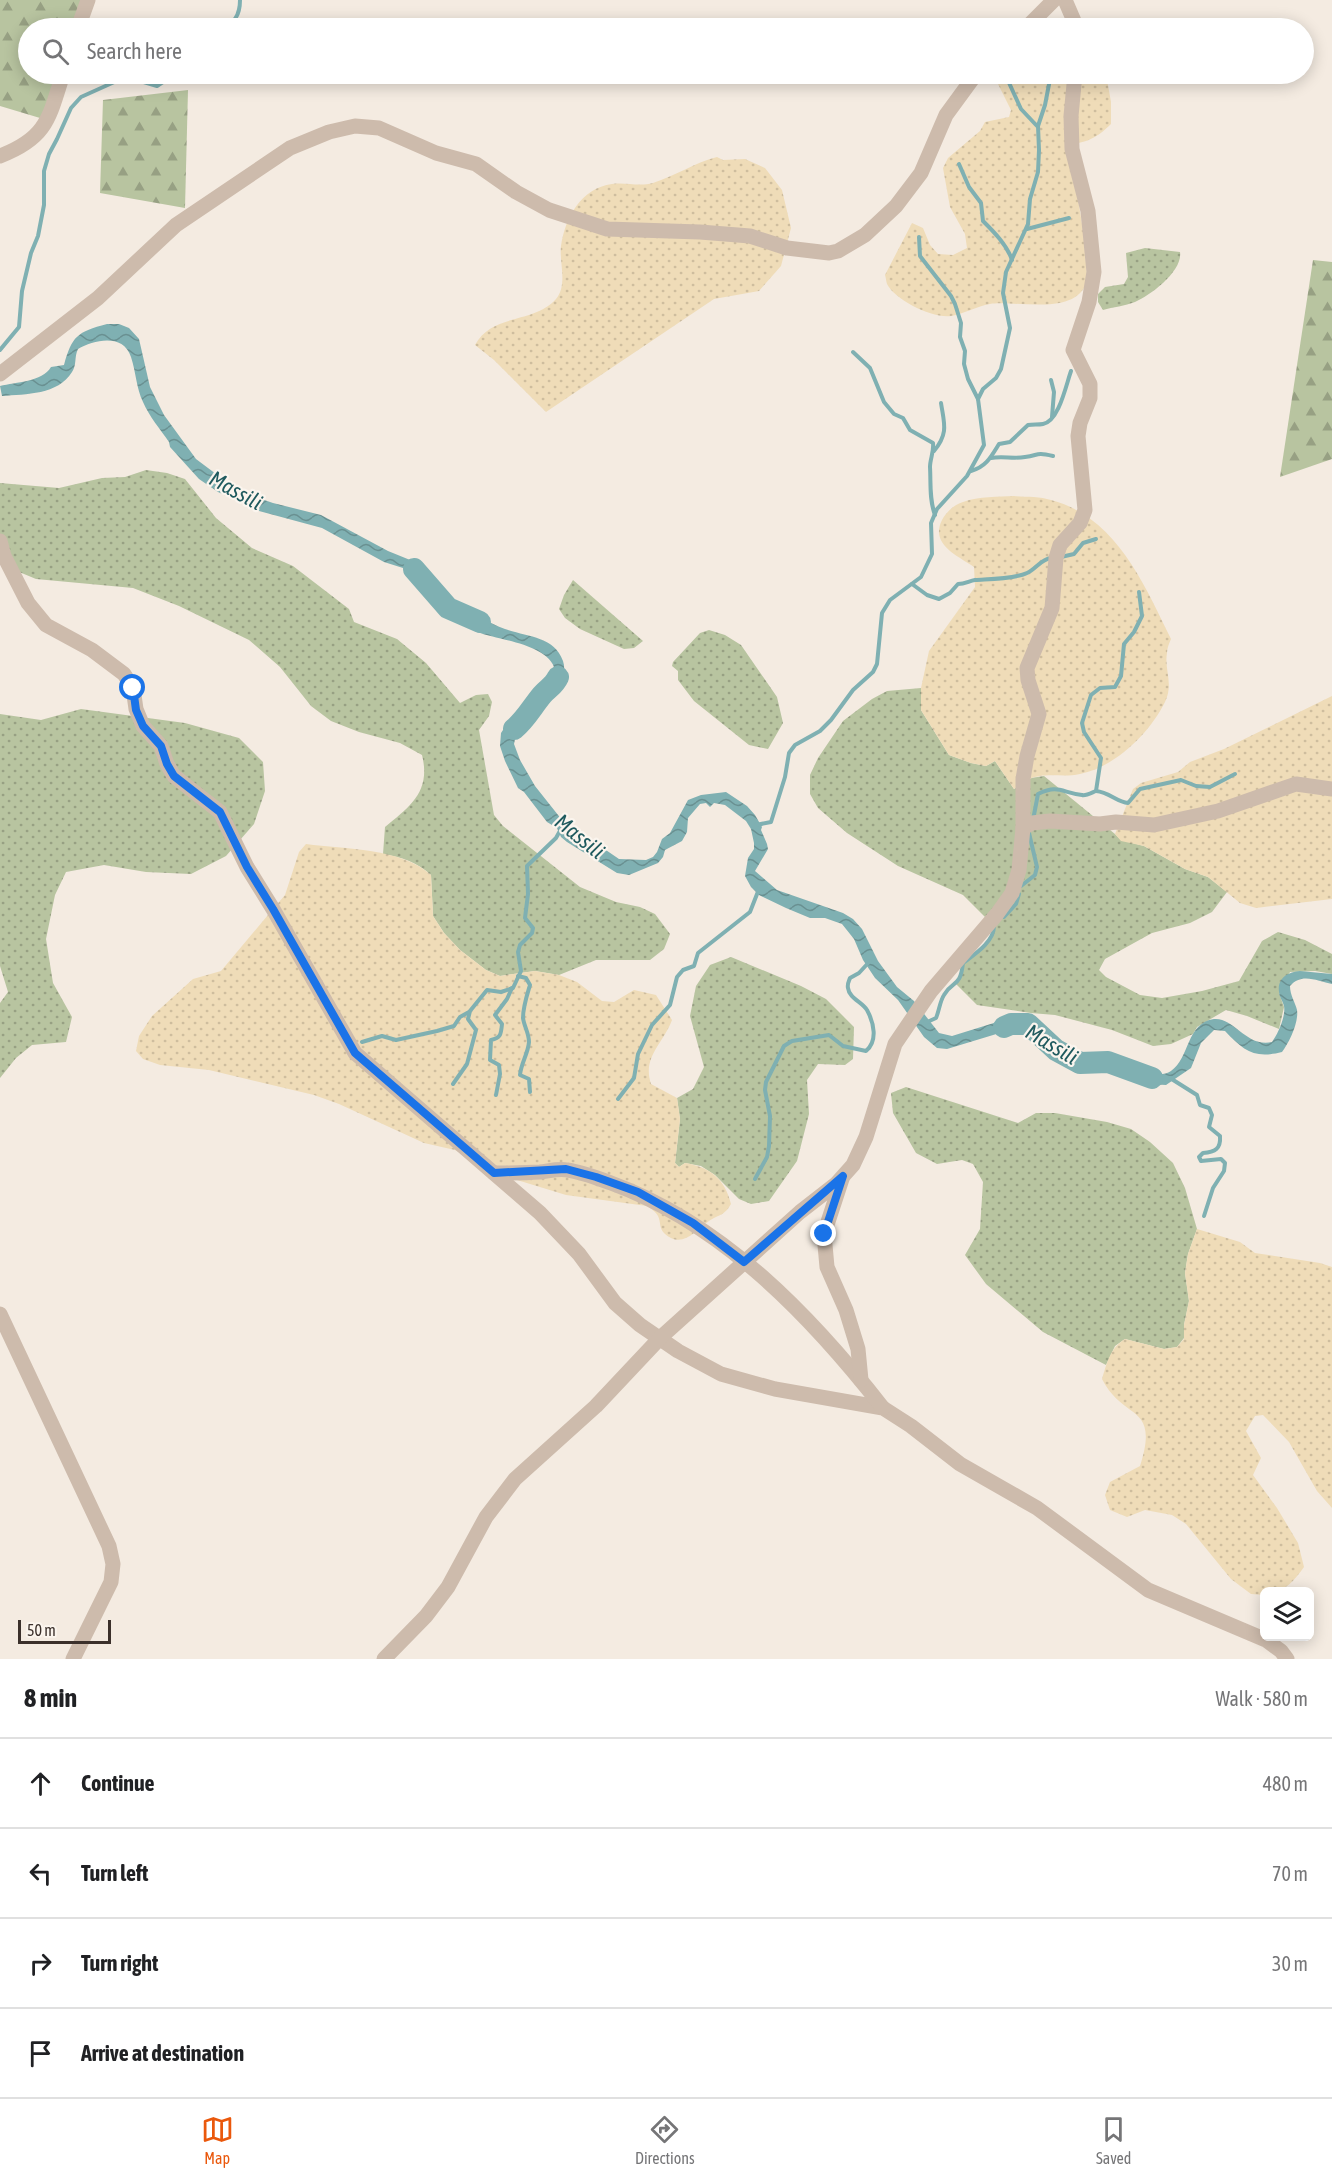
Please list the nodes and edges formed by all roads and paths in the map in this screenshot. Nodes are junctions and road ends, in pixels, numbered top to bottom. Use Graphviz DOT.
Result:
graph roads {
  1 [pos="88,0"];
  2 [pos="1054,0"];
  3 [pos="1065,0"];
  4 [pos="82,18"];
  5 [pos="1036,18"];
  6 [pos="1073,18"];
  7 [pos="60,84"];
  8 [pos="969,84"];
  9 [pos="1074,84"];
  10 [pos="0,156"];
  11 [pos="0,374"];
  12 [pos="0,541"];
  13 [pos="1332,789"];
  14 [pos="1023,828"];
  15 [pos="494,1173"];
  16 [pos="843,1176"];
  17 [pos="744,1262"];
  18 [pos="0,1314"];
  19 [pos="660,1338"];
  20 [pos="861,1380"];
  21 [pos="883,1408"];
  22 [pos="73,1659"];
  23 [pos="384,1659"];
  24 [pos="1287,1659"];
  1 -- 4 [label="street"];
  2 -- 5 [label="street"];
  3 -- 6 [label="street"];
  7 -- 10 [label="street"];
  8 -- 11 [label="street"];
  9 -- 14 [label="street"];
  12 -- 15 [label="street"];
  13 -- 14 [label="street"];
  14 -- 16 [label="street"];
  15 -- 17 [label="street"];
  15 -- 19 [label="street"];
  16 -- 17 [label="street"];
  16 -- 20 [label="street"];
  17 -- 19 [label="street"];
  17 -- 20 [label="street"];
  18 -- 22 [label="street"];
  19 -- 21 [label="street"];
  19 -- 23 [label="street"];
  20 -- 21 [label="street"];
  21 -- 24 [label="street"];
}
